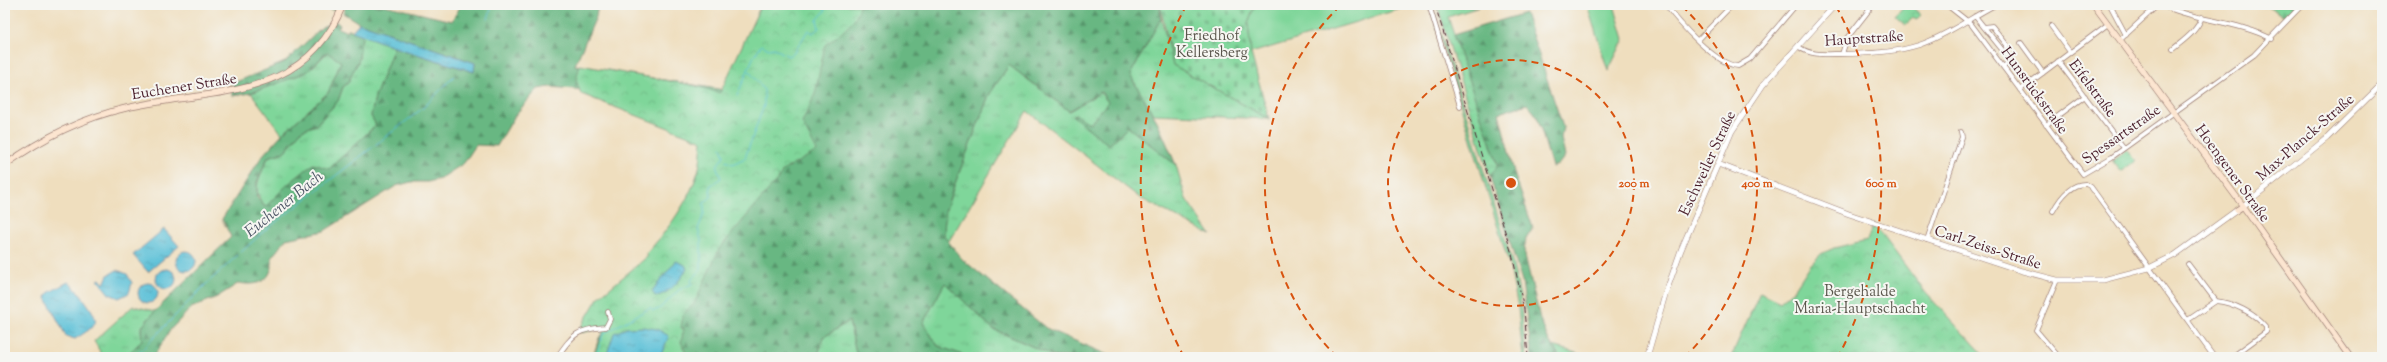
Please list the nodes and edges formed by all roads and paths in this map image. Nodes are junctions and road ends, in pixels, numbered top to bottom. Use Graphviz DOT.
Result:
graph roads {
  1 [pos="343,5"];
  2 [pos="1428,5"];
  3 [pos="1666,5"];
  4 [pos="1732,5"];
  5 [pos="1796,5"];
  6 [pos="1835,5"];
  7 [pos="1873,5"];
  8 [pos="1948,5"];
  9 [pos="1995,5"];
  10 [pos="2094,5"];
  11 [pos="2110,5"];
  12 [pos="2159,5"];
  13 [pos="2302,5"];
  14 [pos="1975,16"];
  15 [pos="2202,17"];
  16 [pos="1967,20"];
  17 [pos="2108,24"];
  18 [pos="2051,26"];
  19 [pos="1985,27"];
  20 [pos="2126,35"];
  21 [pos="2272,38"];
  22 [pos="1698,40"];
  23 [pos="2120,40"];
  24 [pos="2021,43"];
  25 [pos="1799,47"];
  26 [pos="2173,49"];
  27 [pos="2070,52"];
  28 [pos="1842,54"];
  29 [pos="2006,54"];
  30 [pos="2058,61"];
  31 [pos="2004,67"];
  32 [pos="2043,73"];
  33 [pos="2382,84"];
  34 [pos="2020,90"];
  35 [pos="2085,96"];
  36 [pos="1460,106"];
  37 [pos="2173,112"];
  38 [pos="2046,125"];
  39 [pos="1961,132"];
  40 [pos="2124,148"];
  41 [pos="5,164"];
  42 [pos="1718,164"];
  43 [pos="2083,174"];
  44 [pos="2243,206"];
  45 [pos="2237,210"];
  46 [pos="2053,211"];
  47 [pos="1927,240"];
  48 [pos="2188,264"];
  49 [pos="2149,268"];
  50 [pos="2057,280"];
  51 [pos="2216,301"];
  52 [pos="608,312"];
  53 [pos="2188,320"];
  54 [pos="557,357"];
  55 [pos="1647,357"];
  56 [pos="2059,357"];
  57 [pos="2214,357"];
  58 [pos="2232,357"];
  59 [pos="2350,357"];
  1 -- 41 [label="main road, Euchener Straße"];
  2 -- 36 [label="street"];
  3 -- 22 [label="street"];
  4 -- 22 [label="street"];
  5 -- 22 [label="street"];
  6 -- 25 [label="street, Eschweiler Straße"];
  7 -- 28 [label="street"];
  8 -- 16 [label="street, Hunsrückstraße"];
  9 -- 14 [label="street, Hauptstraße"];
  10 -- 17 [label="main road, Hoengener Straße"];
  11 -- 20 [label="street"];
  12 -- 15 [label="street"];
  12 -- 20 [label="street"];
  13 -- 21 [label="street, Spessartstraße"];
  14 -- 16 [label="street, Hauptstraße"];
  14 -- 19 [label="street"];
  15 -- 21 [label="street"];
  15 -- 26 [label="street"];
  16 -- 28 [label="street, Hauptstraße"];
  16 -- 31 [label="street, Hunsrückstraße"];
  17 -- 23 [label="main road, Hoengener Straße"];
  17 -- 27 [label="street"];
  18 -- 27 [label="street"];
  19 -- 29 [label="street"];
  19 -- 29 [label="street"];
  20 -- 23 [label="street"];
  21 -- 37 [label="street, Spessartstraße"];
  23 -- 37 [label="main road, Hoengener Straße"];
  24 -- 32 [label="street"];
  25 -- 28 [label="street, Hauptstraße"];
  25 -- 42 [label="street, Eschweiler Straße"];
  27 -- 30 [label="street"];
  29 -- 31 [label="street"];
  30 -- 32 [label="street"];
  30 -- 35 [label="street, Eifelstraße"];
  31 -- 34 [label="street, Hunsrückstraße"];
  32 -- 34 [label="street"];
  33 -- 44 [label="street, Max-Planck-Straße"];
  34 -- 38 [label="street, Hunsrückstraße"];
  35 -- 38 [label="street"];
  35 -- 40 [label="street, Eifelstraße"];
  37 -- 40 [label="street, Spessartstraße"];
  37 -- 44 [label="main road, Hoengener Straße"];
  38 -- 43 [label="street, Hunsrückstraße"];
  39 -- 47 [label="street"];
  40 -- 43 [label="street, Spessartstraße"];
  42 -- 47 [label="street, Carl-Zeiss-Straße"];
  42 -- 55 [label="street, Eschweiler Straße"];
  44 -- 45 [label="main road, Carl-Zeiss-Straße"];
  44 -- 59 [label="main road, Hoengener Straße"];
  45 -- 49 [label="street, Carl-Zeiss-Straße"];
  46 -- 49 [label="street"];
  47 -- 50 [label="street, Carl-Zeiss-Straße"];
  48 -- 51 [label="street"];
  49 -- 50 [label="street, Carl-Zeiss-Straße"];
  49 -- 53 [label="street"];
  50 -- 56 [label="street"];
  51 -- 53 [label="street"];
  51 -- 58 [label="street"];
  52 -- 54 [label="street"];
  53 -- 57 [label="street"];
}
